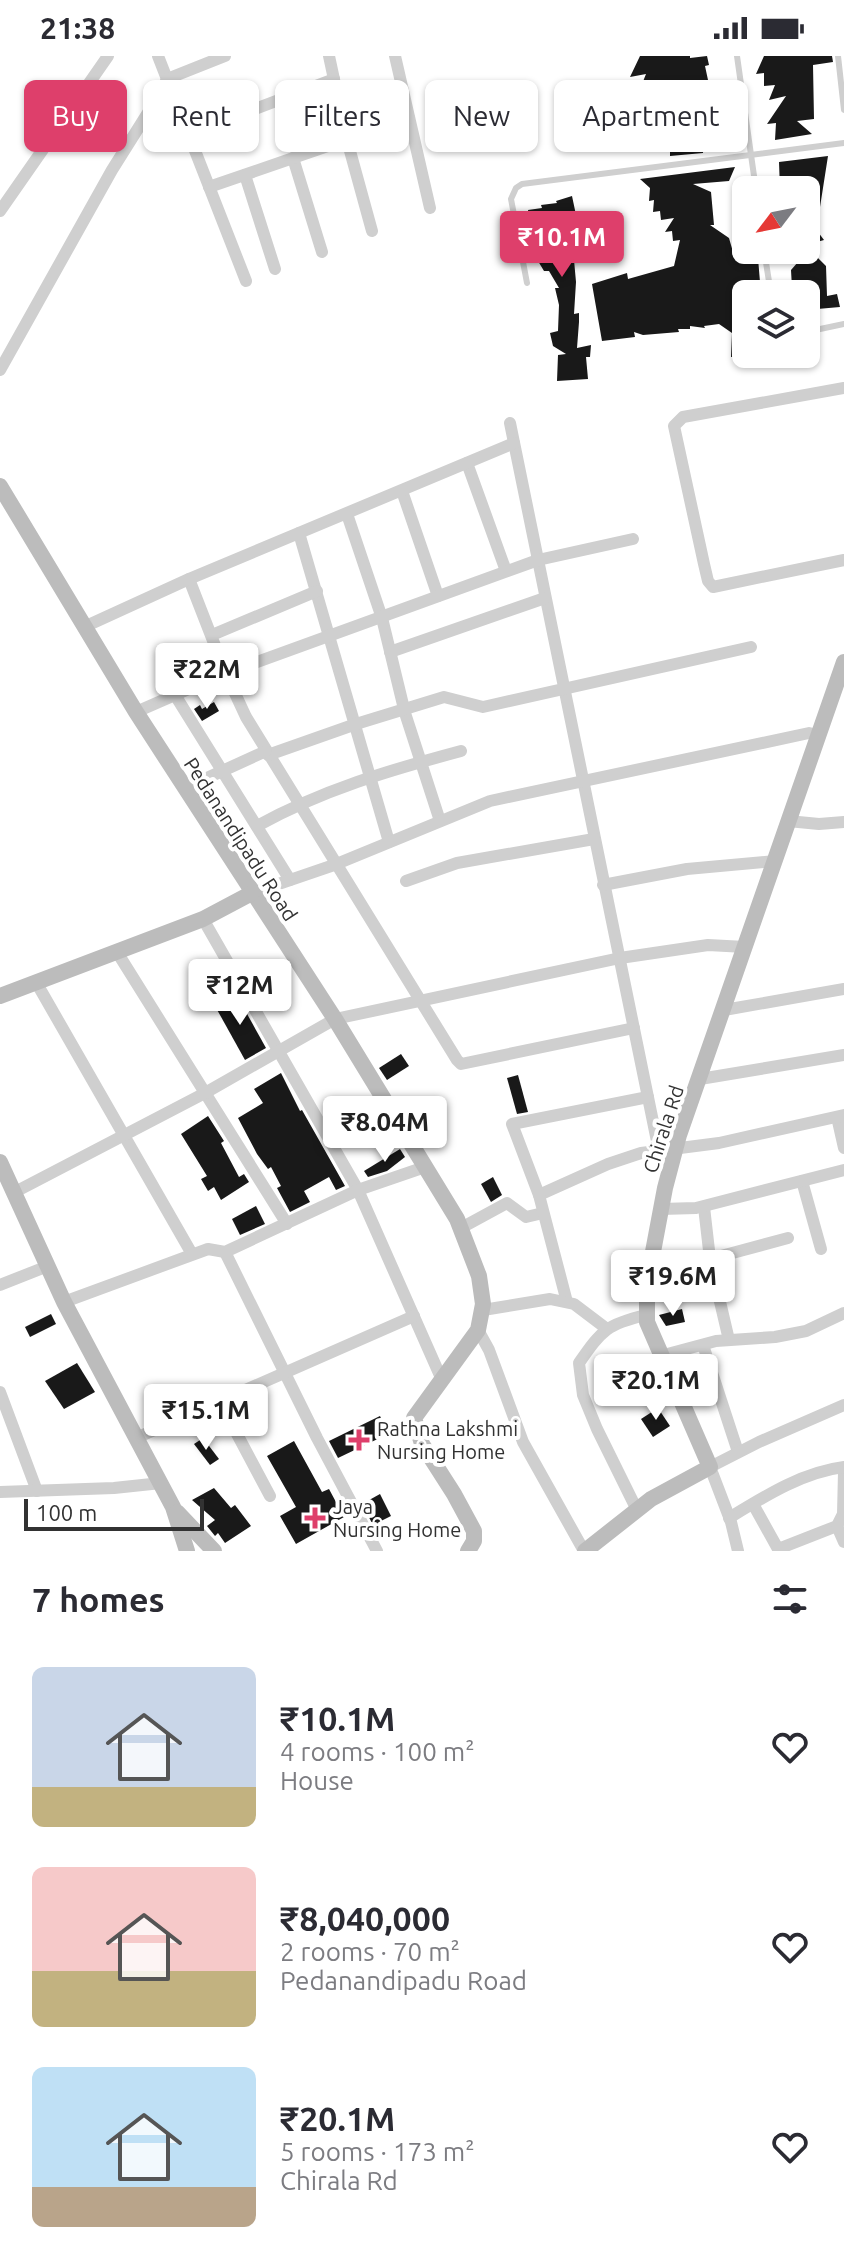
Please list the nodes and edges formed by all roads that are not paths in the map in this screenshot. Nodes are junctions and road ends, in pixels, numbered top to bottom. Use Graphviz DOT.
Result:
graph roads {
  1 [pos="108,56"];
  2 [pos="158,56"];
  3 [pos="329,56"];
  4 [pos="395,56"];
  5 [pos="737,56"];
  6 [pos="838,56"];
  7 [pos="221,57"];
  8 [pos="167,79"];
  9 [pos="334,79"];
  10 [pos="400,80"];
  11 [pos="259,107"];
  12 [pos="844,110"];
  13 [pos="409,118"];
  14 [pos="844,143"];
  15 [pos="196,152"];
  16 [pos="311,152"];
  17 [pos="350,152"];
  18 [pos="751,155"];
  19 [pos="293,158"];
  20 [pos="245,175"];
  21 [pos="754,176"];
  22 [pos="209,187"];
  23 [pos="430,208"];
  24 [pos="0,211"];
  25 [pos="372,231"];
  26 [pos="322,252"];
  27 [pos="275,269"];
  28 [pos="246,281"];
  29 [pos="527,283"];
  30 [pos="844,324"];
  31 [pos="820,329"];
  32 [pos="5,350"];
  33 [pos="0,370"];
  34 [pos="844,388"];
  35 [pos="510,423"];
  36 [pos="514,443"];
  37 [pos="467,463"];
  38 [pos="0,486"];
  39 [pos="402,491"];
  40 [pos="347,514"];
  41 [pos="299,533"];
  42 [pos="633,539"];
  43 [pos="538,560"];
  44 [pos="844,560"];
  45 [pos="506,571"];
  46 [pos="189,579"];
  47 [pos="317,591"];
  48 [pos="438,596"];
  49 [pos="545,598"];
  50 [pos="382,618"];
  51 [pos="84,627"];
  52 [pos="212,635"];
  53 [pos="331,636"];
  54 [pos="751,647"];
  55 [pos="390,652"];
  56 [pos="844,662"];
  57 [pos="226,674"];
  58 [pos="563,688"];
  59 [pos="175,695"];
  60 [pos="404,708"];
  61 [pos="136,712"];
  62 [pos="356,724"];
  63 [pos="818,735"];
  64 [pos="461,751"];
  65 [pos="267,753"];
  66 [pos="421,761"];
  67 [pos="222,770"];
  68 [pos="370,776"];
  69 [pos="582,782"];
  70 [pos="185,788"];
  71 [pos="297,804"];
  72 [pos="440,821"];
  73 [pos="788,821"];
  74 [pos="844,822"];
  75 [pos="257,826"];
  76 [pos="594,839"];
  77 [pos="389,842"];
  78 [pos="775,861"];
  79 [pos="334,865"];
  80 [pos="290,880"];
  81 [pos="406,881"];
  82 [pos="603,885"];
  83 [pos="252,893"];
  84 [pos="203,919"];
  85 [pos="745,947"];
  86 [pos="117,952"];
  87 [pos="620,958"];
  88 [pos="36,982"];
  89 [pos="844,989"];
  90 [pos="0,996"];
  91 [pos="420,1000"];
  92 [pos="724,1010"];
  93 [pos="335,1019"];
  94 [pos="634,1028"];
  95 [pos="277,1049"];
  96 [pos="844,1055"];
  97 [pos="700,1079"];
  98 [pos="205,1093"];
  99 [pos="648,1097"];
  100 [pos="840,1116"];
  101 [pos="124,1136"];
  102 [pos="844,1148"];
  103 [pos="667,1151"];
  104 [pos="425,1167"];
  105 [pos="844,1170"];
  106 [pos="2,1172"];
  107 [pos="802,1181"];
  108 [pos="358,1190"];
  109 [pos="15,1192"];
  110 [pos="539,1195"];
  111 [pos="704,1207"];
  112 [pos="661,1209"];
  113 [pos="543,1213"];
  114 [pos="287,1224"];
  115 [pos="461,1228"];
  116 [pos="788,1238"];
  117 [pos="821,1249"];
  118 [pos="225,1252"];
  119 [pos="192,1254"];
  120 [pos="710,1259"];
  121 [pos="48,1266"];
  122 [pos="650,1272"];
  123 [pos="0,1285"];
  124 [pos="64,1302"];
  125 [pos="567,1302"];
  126 [pos="483,1310"];
  127 [pos="844,1313"];
  128 [pos="646,1315"];
  129 [pos="414,1316"];
  130 [pos="607,1329"];
  131 [pos="478,1330"];
  132 [pos="729,1340"];
  133 [pos="703,1345"];
  134 [pos="660,1356"];
  135 [pos="285,1373"];
  136 [pos="442,1380"];
  137 [pos="0,1392"];
  138 [pos="220,1402"];
  139 [pos="844,1405"];
  140 [pos="136,1438"];
  141 [pos="738,1452"];
  142 [pos="710,1467"];
  143 [pos="844,1470"];
  144 [pos="161,1483"];
  145 [pos="37,1491"];
  146 [pos="0,1492"];
  147 [pos="270,1496"];
  148 [pos="753,1504"];
  149 [pos="173,1507"];
  150 [pos="637,1510"];
  151 [pos="729,1518"];
  152 [pos="837,1526"];
  153 [pos="844,1541"];
  154 [pos="187,1551"];
  155 [pos="214,1551"];
  156 [pos="377,1551"];
  157 [pos="468,1551"];
  158 [pos="584,1551"];
  159 [pos="738,1551"];
  1 -- 24 [label="street"];
  2 -- 8 [label="street"];
  3 -- 9 [label="street"];
  4 -- 10 [label="street"];
  5 -- 18 [label="lane"];
  6 -- 12 [label="lane"];
  7 -- 8 [label="street"];
  8 -- 32 [label="street"];
  9 -- 11 [label="street"];
  13 -- 23 [label="street"];
  14 -- 18 [label="lane"];
  15 -- 22 [label="street"];
  16 -- 19 [label="street"];
  17 -- 25 [label="street"];
  18 -- 21 [label="lane"];
  18 -- 29 [label="lane"];
  19 -- 20 [label="street"];
  19 -- 26 [label="street"];
  20 -- 22 [label="street"];
  20 -- 27 [label="street"];
  22 -- 28 [label="street"];
  30 -- 31 [label="lane"];
  32 -- 33 [label="street"];
  34 -- 44 [label="street"];
  35 -- 36 [label="street"];
  36 -- 37 [label="street"];
  36 -- 43 [label="street"];
  37 -- 39 [label="street"];
  37 -- 45 [label="street"];
  38 -- 51 [label="main road, Pedanandipadu Road"];
  39 -- 40 [label="street"];
  39 -- 48 [label="street"];
  40 -- 41 [label="street"];
  40 -- 50 [label="street"];
  41 -- 46 [label="street"];
  41 -- 47 [label="street"];
  42 -- 43 [label="street"];
  43 -- 45 [label="street"];
  43 -- 49 [label="street"];
  45 -- 48 [label="street"];
  46 -- 51 [label="street"];
  46 -- 52 [label="street"];
  47 -- 52 [label="street"];
  47 -- 53 [label="street"];
  48 -- 50 [label="street"];
  49 -- 55 [label="street"];
  49 -- 58 [label="street"];
  50 -- 53 [label="street"];
  50 -- 55 [label="street"];
  51 -- 61 [label="main road, Pedanandipadu Road"];
  52 -- 57 [label="street"];
  53 -- 57 [label="street"];
  53 -- 62 [label="street"];
  54 -- 58 [label="street"];
  55 -- 60 [label="street"];
  56 -- 63 [label="main road, Chirala Rd"];
  57 -- 59 [label="street"];
  57 -- 65 [label="street"];
  58 -- 60 [label="street"];
  58 -- 69 [label="street"];
  59 -- 61 [label="street"];
  59 -- 67 [label="street"];
  60 -- 62 [label="street"];
  60 -- 66 [label="street"];
  61 -- 70 [label="main road, Pedanandipadu Road"];
  62 -- 65 [label="street"];
  62 -- 68 [label="street"];
  63 -- 69 [label="street"];
  63 -- 73 [label="main road, Chirala Rd"];
  64 -- 66 [label="street"];
  65 -- 67 [label="street"];
  65 -- 71 [label="street"];
  66 -- 68 [label="street"];
  66 -- 72 [label="street"];
  67 -- 70 [label="street"];
  67 -- 75 [label="street"];
  68 -- 71 [label="street"];
  68 -- 77 [label="street"];
  69 -- 72 [label="street"];
  69 -- 76 [label="street"];
  70 -- 83 [label="main road, Pedanandipadu Road"];
  71 -- 75 [label="street"];
  71 -- 79 [label="street"];
  72 -- 77 [label="street"];
  73 -- 74 [label="street"];
  73 -- 78 [label="main road, Chirala Rd"];
  75 -- 80 [label="street"];
  76 -- 81 [label="street"];
  76 -- 82 [label="street"];
  77 -- 79 [label="street"];
  78 -- 82 [label="street"];
  78 -- 85 [label="main road, Chirala Rd"];
  79 -- 80 [label="street"];
  79 -- 91 [label="street"];
  80 -- 83 [label="street"];
  82 -- 87 [label="street"];
  83 -- 84 [label="main road"];
  83 -- 93 [label="main road, Pedanandipadu Road"];
  84 -- 86 [label="main road"];
  84 -- 95 [label="street"];
  85 -- 87 [label="street"];
  85 -- 92 [label="main road, Chirala Rd"];
  86 -- 88 [label="main road"];
  86 -- 98 [label="street"];
  87 -- 91 [label="street"];
  87 -- 94 [label="street"];
  88 -- 90 [label="main road"];
  88 -- 101 [label="street"];
  89 -- 92 [label="street"];
  91 -- 93 [label="street"];
  91 -- 94 [label="street"];
  92 -- 97 [label="main road, Chirala Rd"];
  93 -- 95 [label="street"];
  93 -- 104 [label="main road, Pedanandipadu Road"];
  94 -- 99 [label="street"];
  95 -- 98 [label="street"];
  95 -- 108 [label="street"];
  96 -- 97 [label="street"];
  97 -- 103 [label="main road, Chirala Rd"];
  98 -- 101 [label="street"];
  98 -- 114 [label="street"];
  99 -- 103 [label="street"];
  99 -- 110 [label="street"];
  100 -- 102 [label="street"];
  100 -- 103 [label="street"];
  101 -- 109 [label="street"];
  101 -- 119 [label="street"];
  103 -- 110 [label="street"];
  103 -- 112 [label="main road, Chirala Rd"];
  104 -- 108 [label="street"];
  104 -- 115 [label="main road, Pedanandipadu Road"];
  105 -- 107 [label="street"];
  106 -- 109 [label="main road"];
  107 -- 111 [label="street"];
  107 -- 117 [label="street"];
  108 -- 114 [label="street"];
  108 -- 129 [label="street"];
  109 -- 121 [label="main road"];
  110 -- 113 [label="street"];
  111 -- 112 [label="street"];
  111 -- 120 [label="street"];
  112 -- 122 [label="main road, Chirala Rd"];
  113 -- 115 [label="street"];
  113 -- 125 [label="street"];
  114 -- 118 [label="street"];
  115 -- 126 [label="main road, Pedanandipadu Road"];
  116 -- 120 [label="street"];
  118 -- 119 [label="street"];
  118 -- 135 [label="street"];
  119 -- 124 [label="street"];
  120 -- 122 [label="street"];
  120 -- 132 [label="street"];
  121 -- 123 [label="street"];
  121 -- 124 [label="main road"];
  122 -- 128 [label="main road, Chirala Rd"];
  124 -- 140 [label="main road"];
  125 -- 126 [label="street"];
  125 -- 130 [label="street"];
  126 -- 131 [label="main road, Pedanandipadu Road"];
  127 -- 132 [label="street"];
  128 -- 130 [label="street"];
  128 -- 134 [label="main road, Chirala Rd"];
  129 -- 135 [label="street"];
  129 -- 136 [label="street"];
  130 -- 150 [label="street"];
  131 -- 136 [label="main road, Pedanandipadu Road"];
  131 -- 158 [label="street"];
  132 -- 133 [label="street"];
  133 -- 134 [label="street"];
  133 -- 141 [label="street"];
  134 -- 142 [label="main road, Chirala Rd"];
  135 -- 138 [label="street"];
  135 -- 156 [label="street"];
  136 -- 157 [label="main road, Pedanandipadu Road"];
  137 -- 145 [label="street"];
  138 -- 140 [label="street"];
  138 -- 147 [label="street"];
  139 -- 141 [label="street"];
  140 -- 144 [label="main road"];
  141 -- 142 [label="street"];
  142 -- 150 [label="main road"];
  142 -- 151 [label="street"];
  143 -- 148 [label="street"];
  143 -- 152 [label="street"];
  144 -- 145 [label="street"];
  144 -- 149 [label="main road"];
  145 -- 146 [label="street"];
  148 -- 151 [label="street"];
  148 -- 152 [label="street"];
  149 -- 154 [label="main road"];
  149 -- 155 [label="main road"];
  150 -- 158 [label="main road"];
  151 -- 159 [label="street"];
  152 -- 153 [label="street"];
}
